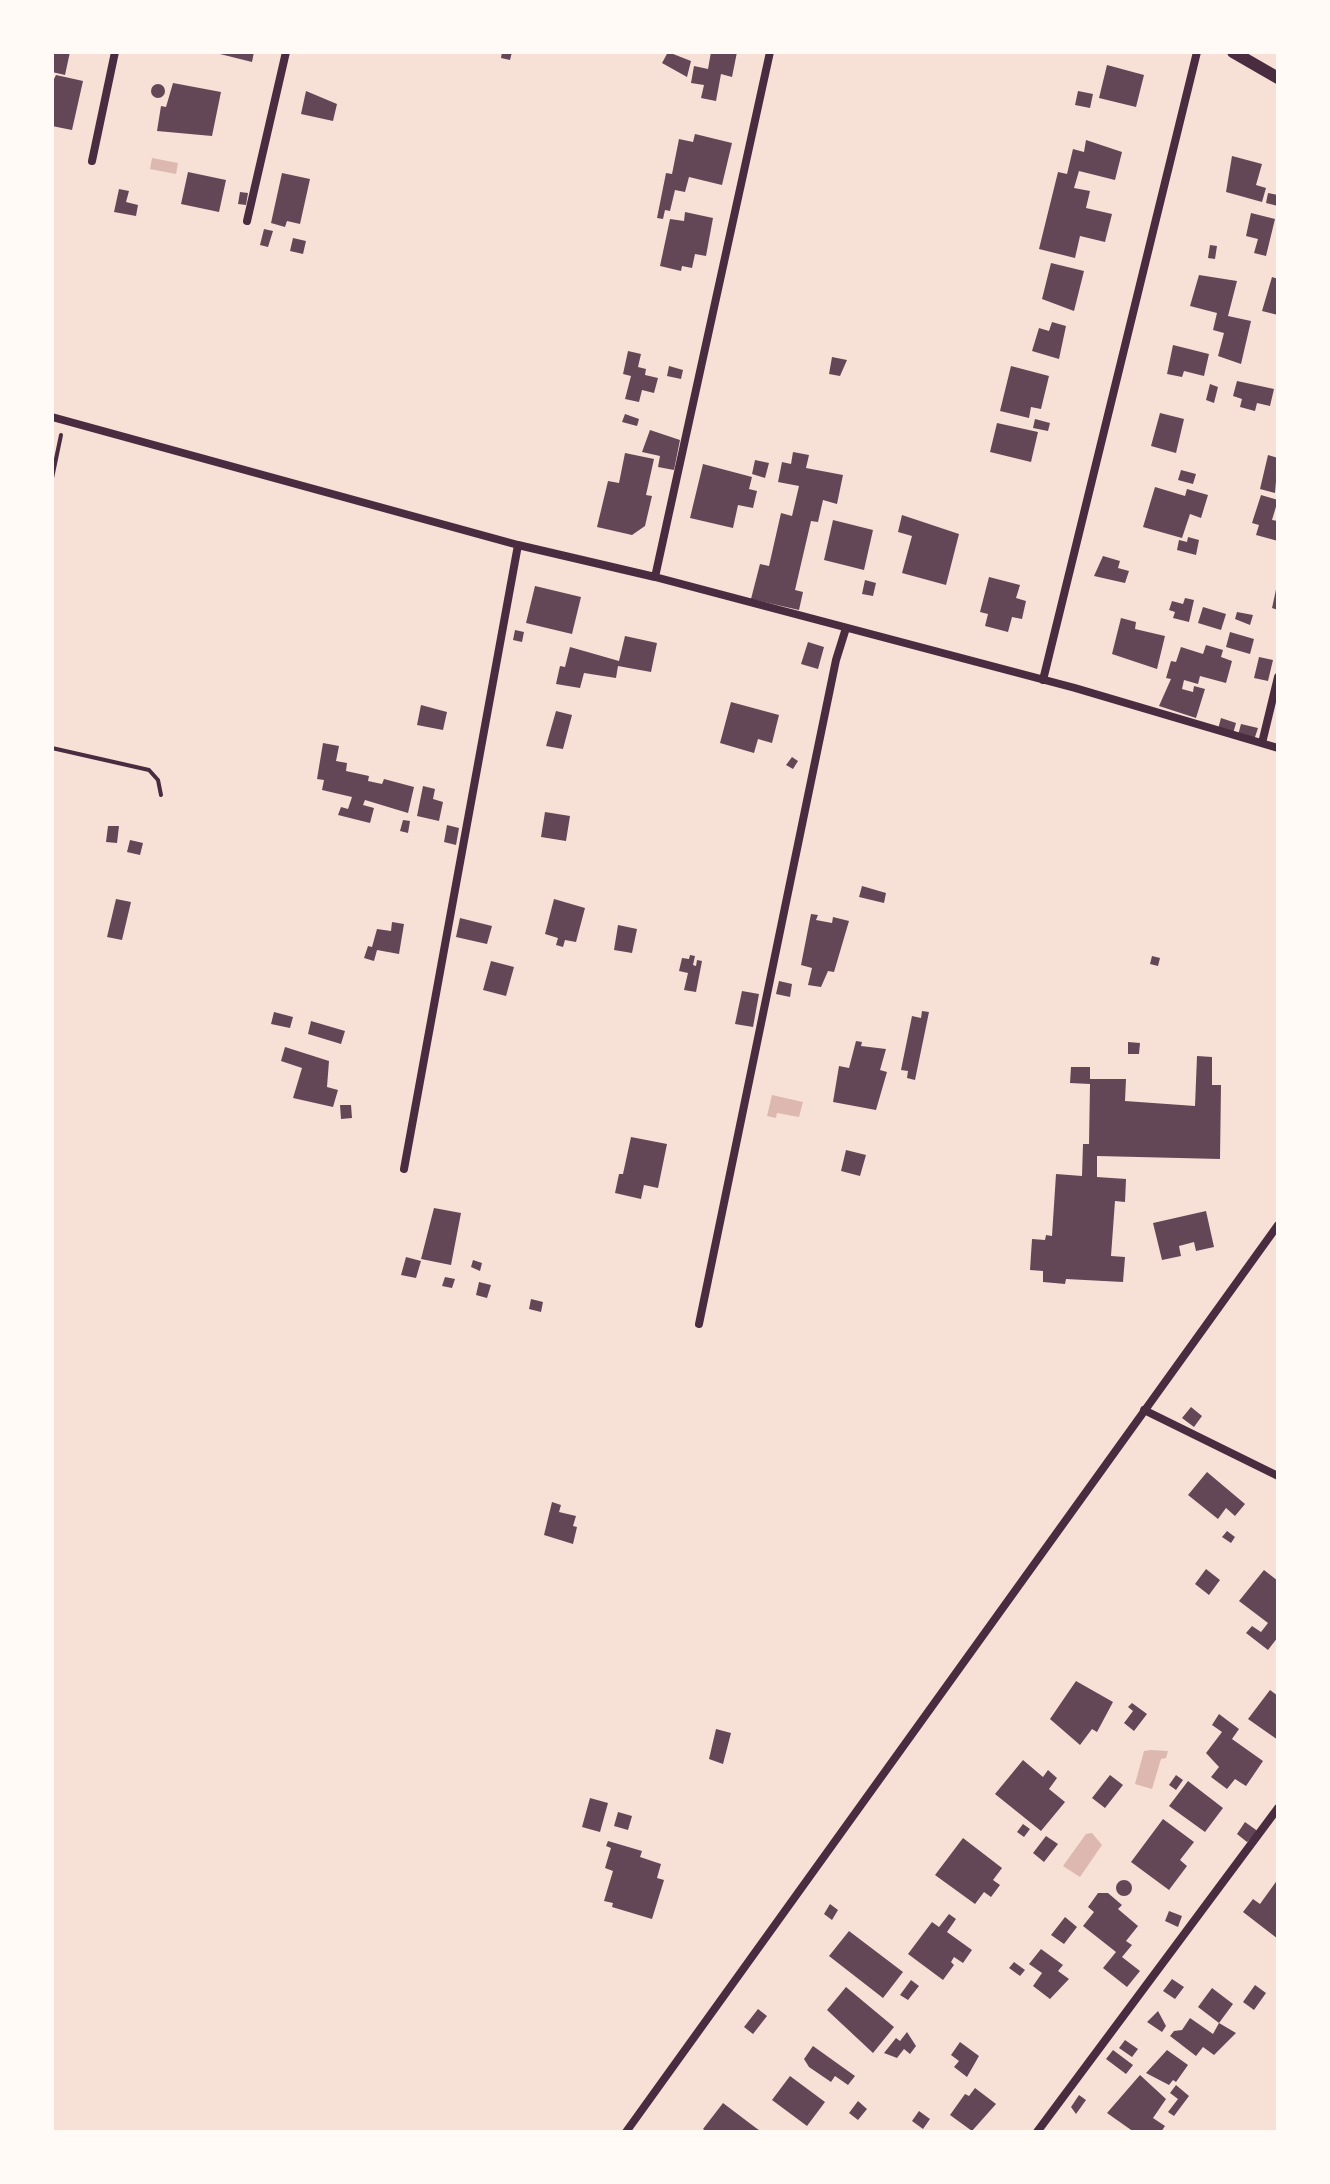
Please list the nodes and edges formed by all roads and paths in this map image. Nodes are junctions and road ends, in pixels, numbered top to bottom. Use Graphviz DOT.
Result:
graph roads {
  1 [pos="115,52"];
  2 [pos="286,52"];
  3 [pos="770,52"];
  4 [pos="1197,52"];
  5 [pos="1233,52"];
  6 [pos="1278,78"];
  7 [pos="92,161"];
  8 [pos="247,221"];
  9 [pos="52,417"];
  10 [pos="64,421"];
  11 [pos="52,478"];
  12 [pos="518,545"];
  13 [pos="655,577"];
  14 [pos="846,628"];
  15 [pos="1278,677"];
  16 [pos="1043,680"];
  17 [pos="1262,743"];
  18 [pos="52,748"];
  19 [pos="1278,748"];
  20 [pos="161,795"];
  21 [pos="404,1169"];
  22 [pos="1278,1225"];
  23 [pos="699,1324"];
  24 [pos="1144,1410"];
  25 [pos="1278,1476"];
  26 [pos="1278,1808"];
  27 [pos="626,2132"];
  28 [pos="1037,2132"];
  1 -- 7 [label="street"];
  2 -- 8 [label="street"];
  3 -- 13 [label="street"];
  4 -- 16 [label="street"];
  5 -- 6 [label="street"];
  9 -- 10 [label="street"];
  10 -- 11 [label="path"];
  10 -- 12 [label="street"];
  12 -- 13 [label="street"];
  12 -- 21 [label="street"];
  13 -- 14 [label="street"];
  14 -- 16 [label="street"];
  14 -- 23 [label="street"];
  15 -- 17 [label="street"];
  16 -- 17 [label="street"];
  17 -- 19 [label="street"];
  18 -- 20 [label="path"];
  22 -- 24 [label="street"];
  24 -- 25 [label="street"];
  24 -- 27 [label="street"];
  26 -- 28 [label="street"];
}
